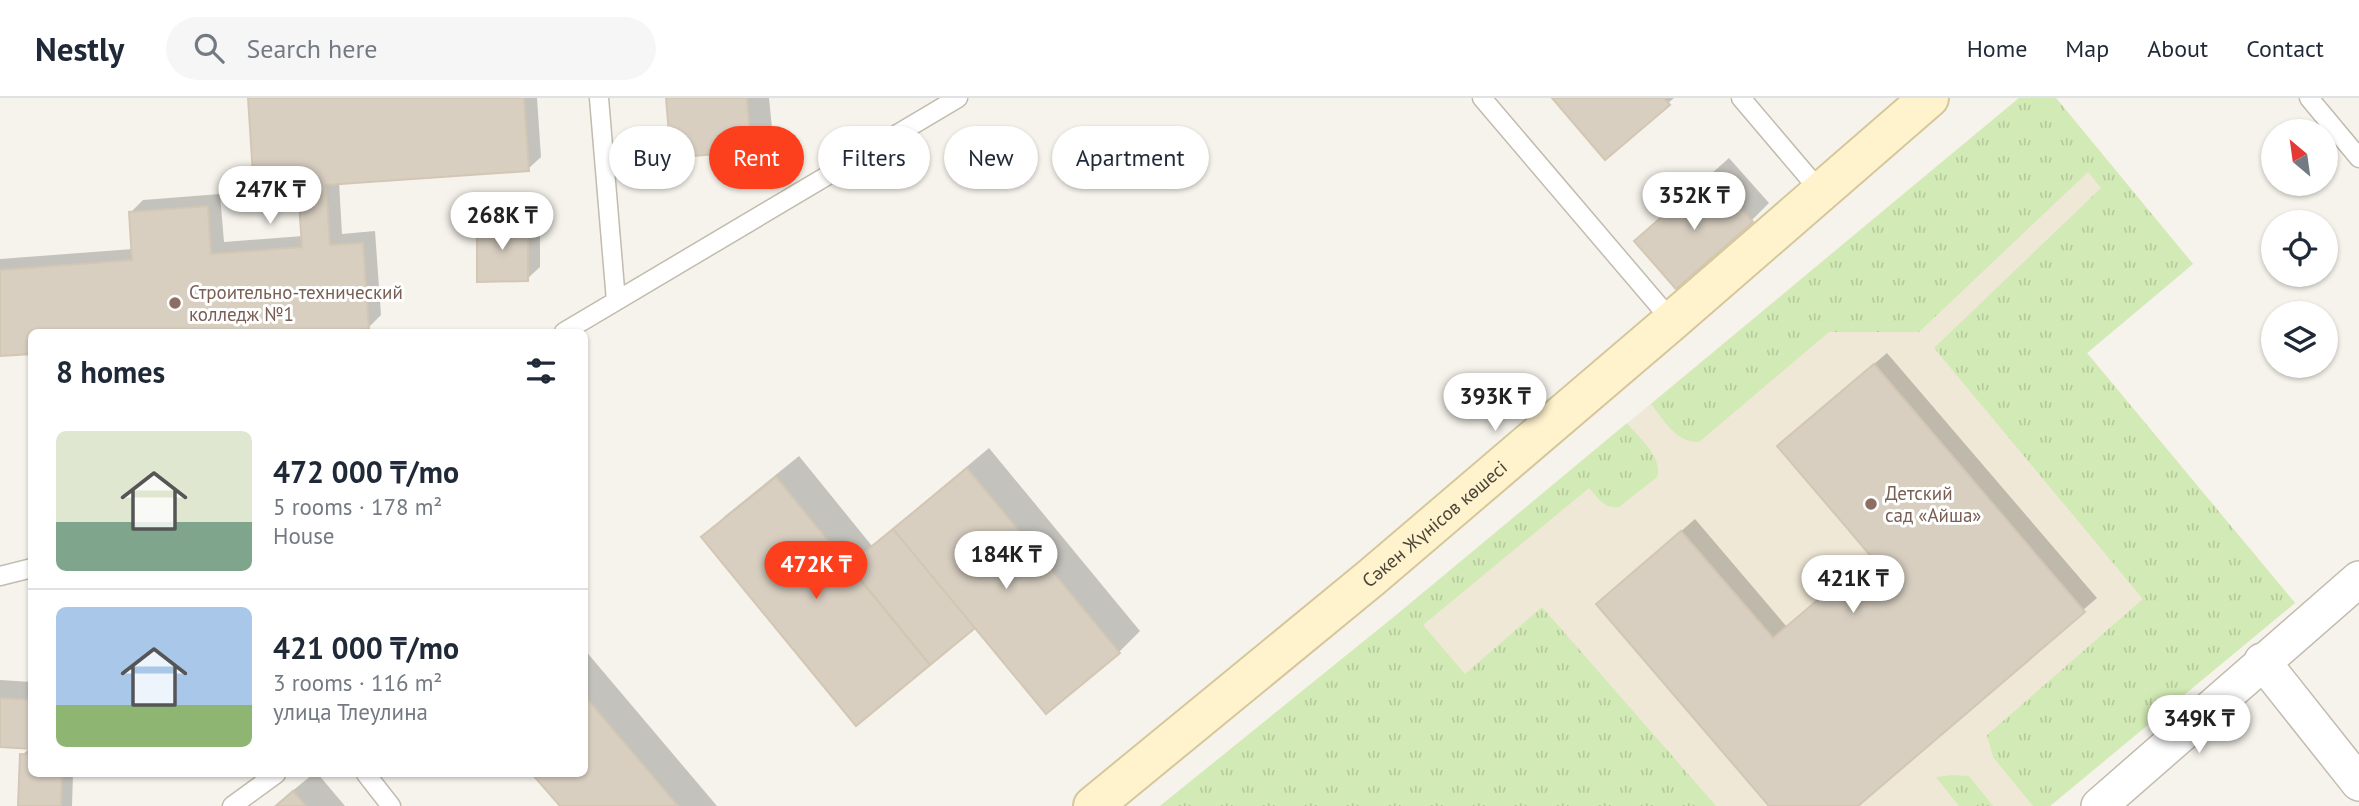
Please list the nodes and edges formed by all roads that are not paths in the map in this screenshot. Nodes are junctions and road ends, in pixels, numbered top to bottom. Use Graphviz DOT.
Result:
graph roads {
  1 [pos="599,98"];
  2 [pos="958,98"];
  3 [pos="1482,98"];
  4 [pos="1741,98"];
  5 [pos="1929,98"];
  6 [pos="2309,98"];
  7 [pos="2359,158"];
  8 [pos="1820,191"];
  9 [pos="616,301"];
  10 [pos="1672,321"];
  11 [pos="569,329"];
  12 [pos="28,569"];
  13 [pos="0,576"];
  14 [pos="2359,579"];
  15 [pos="2262,661"];
  16 [pos="272,777"];
  17 [pos="368,777"];
  18 [pos="2359,783"];
  19 [pos="232,806"];
  20 [pos="391,806"];
  21 [pos="1093,806"];
  22 [pos="2099,806"];
  1 -- 9 [label="lane"];
  2 -- 9 [label="lane"];
  3 -- 10 [label="lane"];
  4 -- 8 [label="lane"];
  5 -- 8 [label="street, Сәкен Жүнісов көшесі"];
  6 -- 7 [label="lane"];
  8 -- 10 [label="street, Сәкен Жүнісов көшесі"];
  9 -- 11 [label="lane"];
  10 -- 21 [label="street, Сәкен Жүнісов көшесі"];
  12 -- 13 [label="lane"];
  14 -- 15 [label="street"];
  15 -- 18 [label="street"];
  15 -- 22 [label="street"];
  16 -- 19 [label="lane"];
  17 -- 20 [label="lane"];
}
